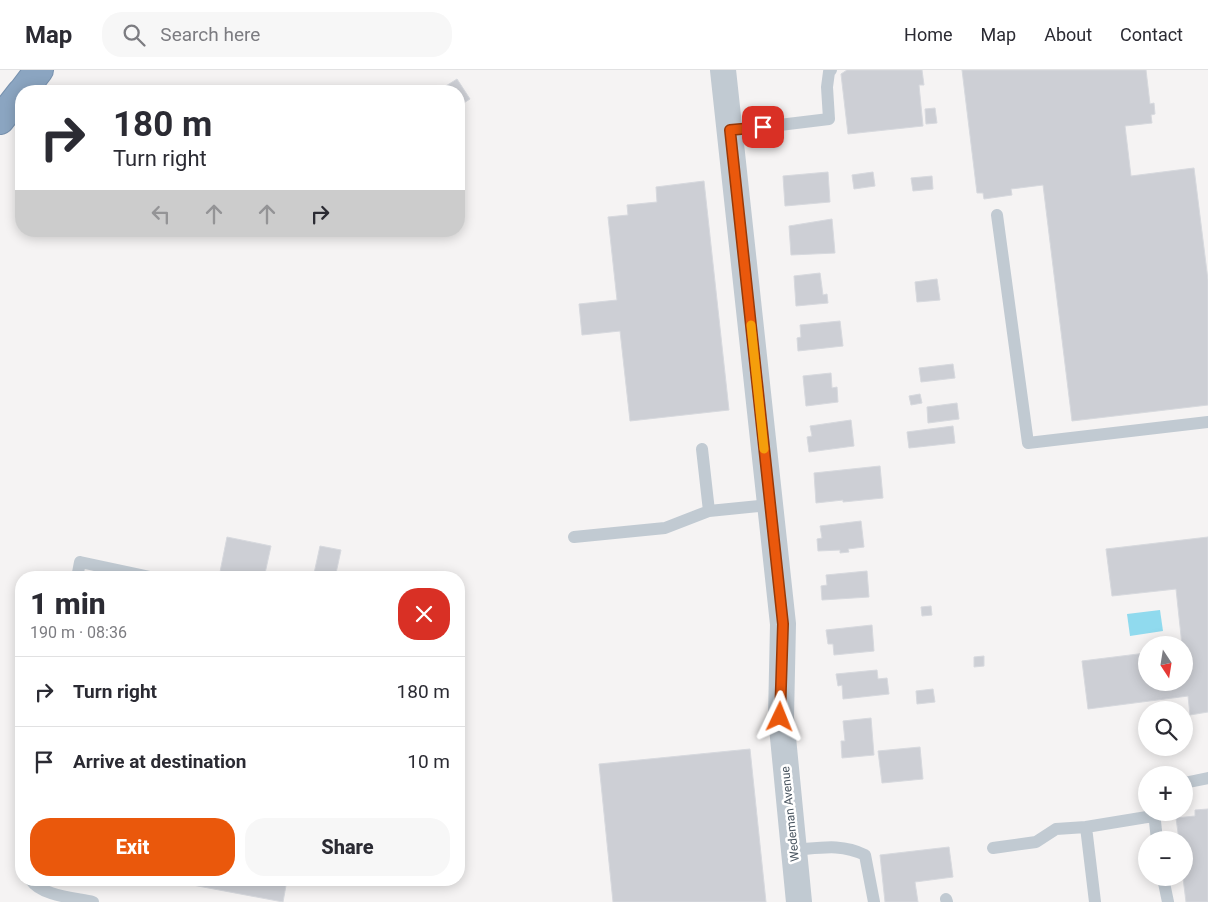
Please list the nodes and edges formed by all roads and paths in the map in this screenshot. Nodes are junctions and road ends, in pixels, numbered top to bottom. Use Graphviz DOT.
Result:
graph roads {
  1 [pos="40,70"];
  2 [pos="723,70"];
  3 [pos="831,70"];
  4 [pos="28,85"];
  5 [pos="15,101"];
  6 [pos="0,120"];
  7 [pos="730,130"];
  8 [pos="997,216"];
  9 [pos="1208,422"];
  10 [pos="702,449"];
  11 [pos="770,505"];
  12 [pos="708,511"];
  13 [pos="574,538"];
  14 [pos="78,571"];
  15 [pos="122,571"];
  16 [pos="1208,778"];
  17 [pos="1193,781"];
  18 [pos="1138,817"];
  19 [pos="1086,827"];
  20 [pos="993,848"];
  21 [pos="794,850"];
  22 [pos="37,886"];
  23 [pos="1165,886"];
  24 [pos="93,902"];
  25 [pos="799,902"];
  26 [pos="874,902"];
  27 [pos="1095,902"];
  28 [pos="1168,902"];
  1 -- 4 [label="highway"];
  2 -- 7 [label="street, Wedeman Avenue"];
  3 -- 7 [label="lane"];
  5 -- 6 [label="highway"];
  7 -- 11 [label="street, Wedeman Avenue"];
  8 -- 9 [label="lane"];
  10 -- 12 [label="lane"];
  11 -- 12 [label="lane"];
  11 -- 21 [label="street, Wedeman Avenue"];
  12 -- 13 [label="lane"];
  14 -- 15 [label="lane"];
  16 -- 17 [label="lane"];
  18 -- 19 [label="lane"];
  19 -- 20 [label="lane"];
  19 -- 27 [label="lane"];
  21 -- 25 [label="street, Wedeman Avenue"];
  21 -- 26 [label="lane"];
  22 -- 24 [label="lane"];
  23 -- 28 [label="lane"];
}
